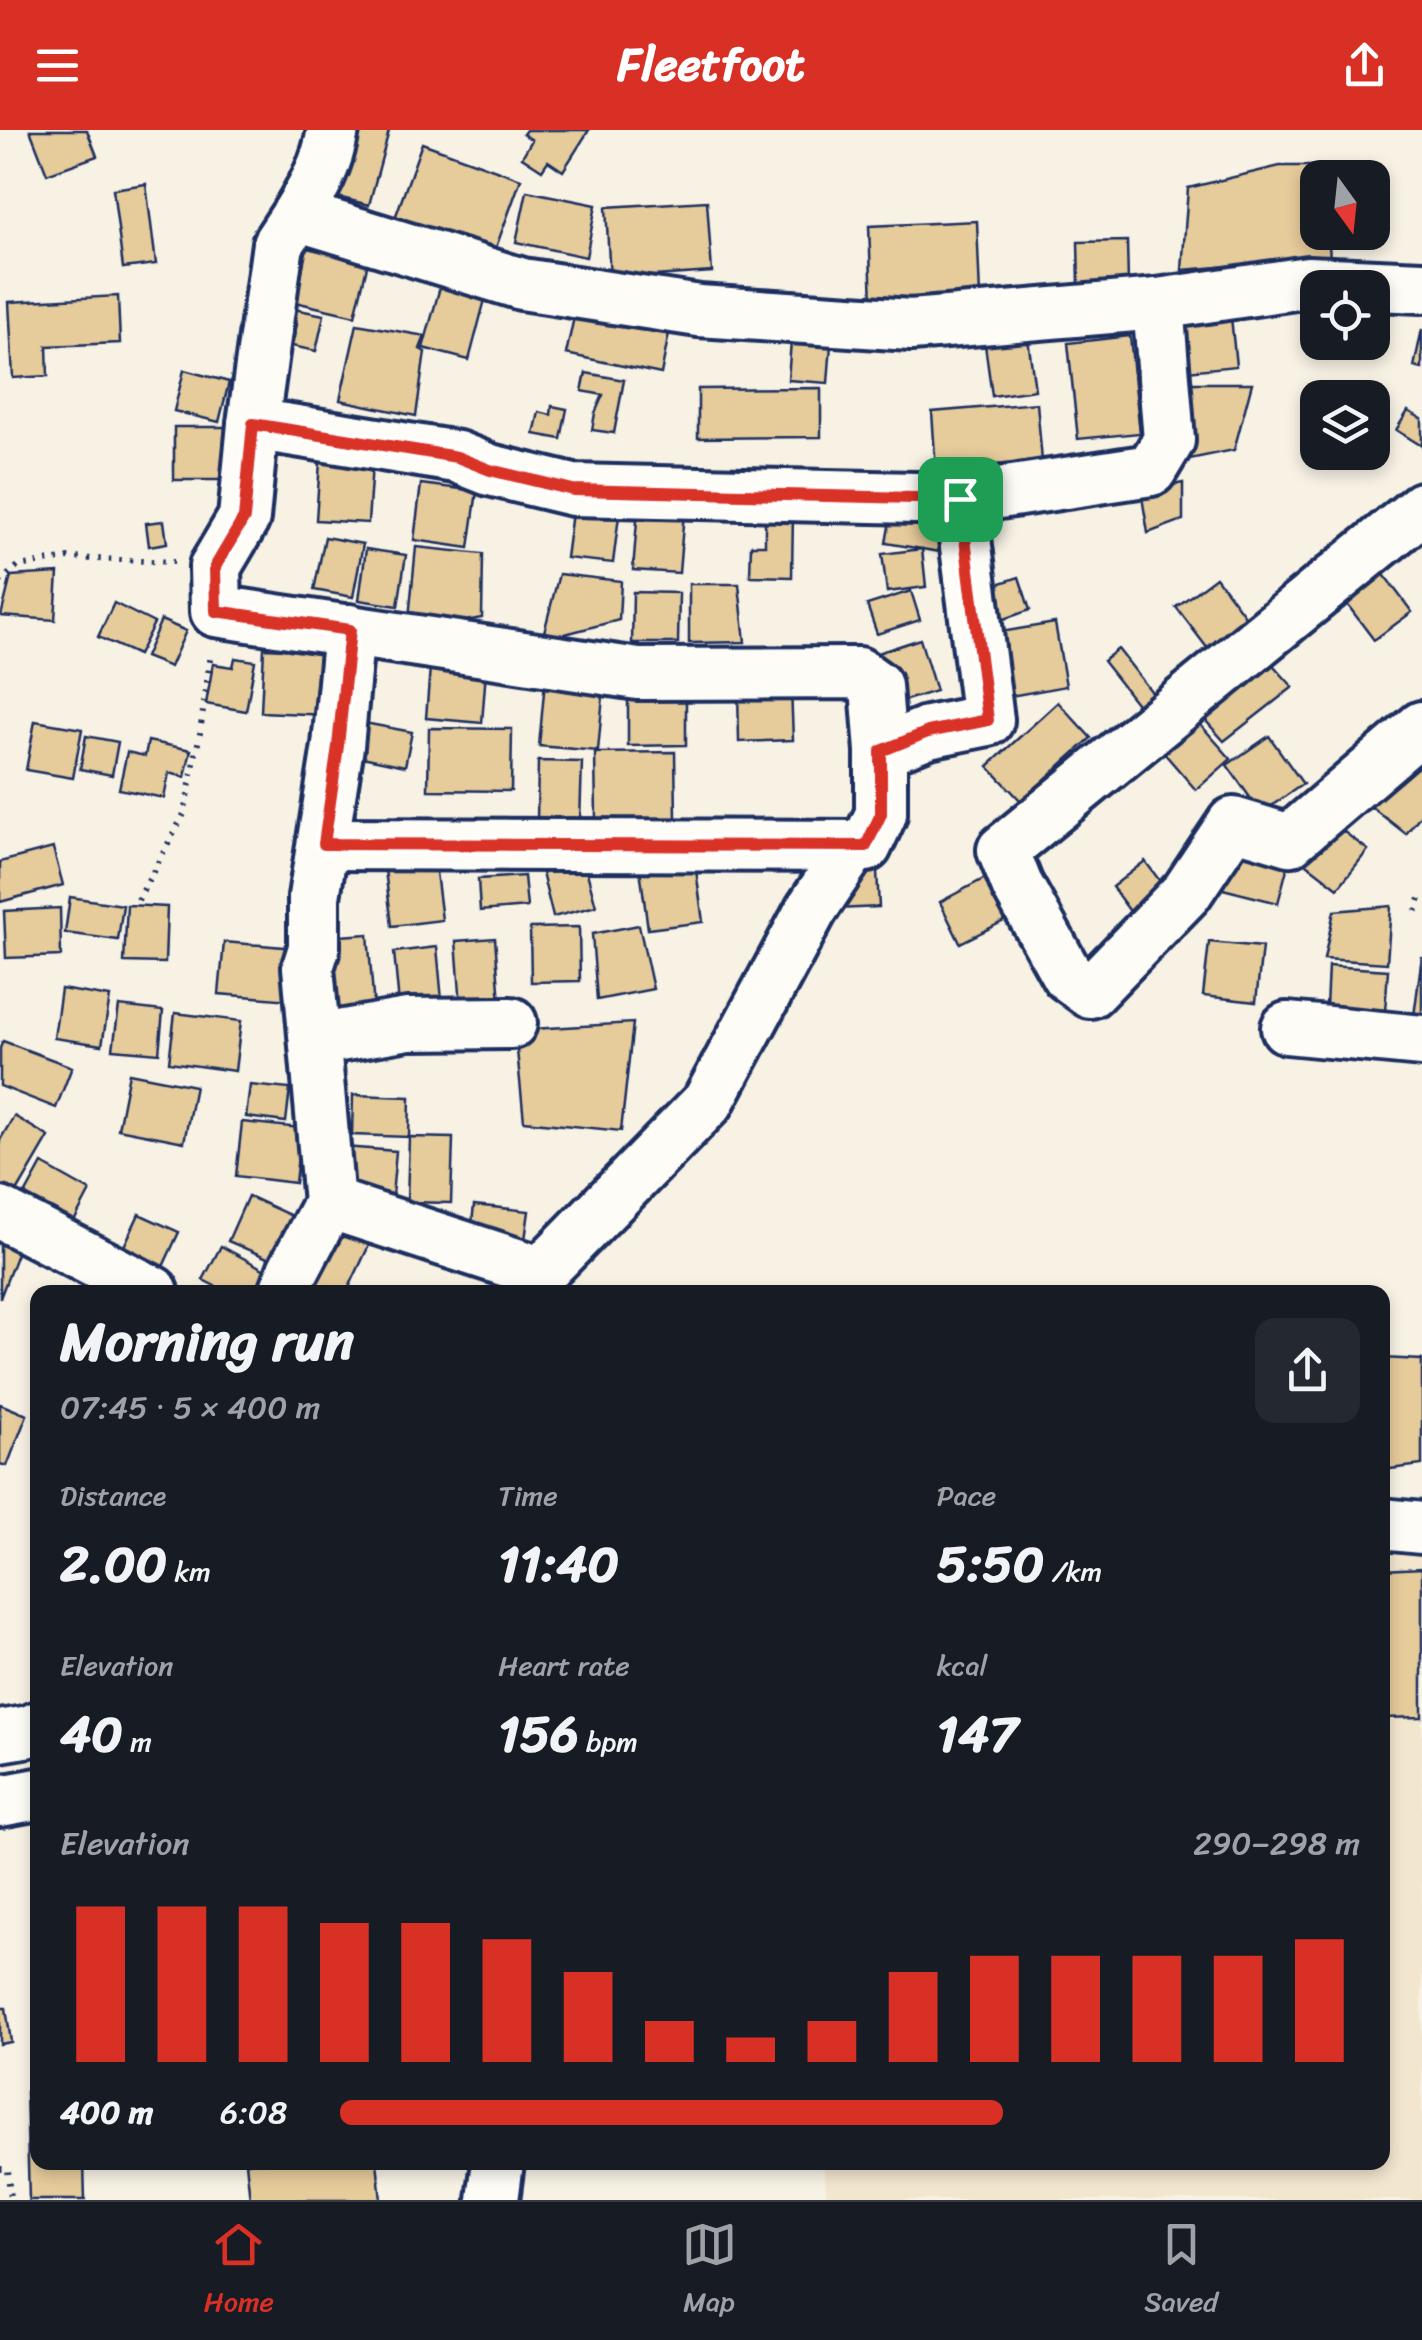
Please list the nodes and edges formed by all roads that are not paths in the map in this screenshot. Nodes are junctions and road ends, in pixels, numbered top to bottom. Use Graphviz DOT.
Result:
graph roads {
  1 [pos="333,130"];
  2 [pos="297,215"];
  3 [pos="1422,287"];
  4 [pos="1158,304"];
  5 [pos="253,424"];
  6 [pos="960,499"];
  7 [pos="1422,508"];
  8 [pos="350,630"];
  9 [pos="1422,727"];
  10 [pos="881,751"];
  11 [pos="324,844"];
  12 [pos="853,847"];
  13 [pos="511,1023"];
  14 [pos="1287,1028"];
  15 [pos="316,1040"];
  16 [pos="1422,1041"];
  17 [pos="329,1203"];
  18 [pos="0,1212"];
  19 [pos="135,1285"];
  20 [pos="287,1285"];
  21 [pos="1390,1525"];
  22 [pos="1422,1528"];
  23 [pos="30,1732"];
  24 [pos="0,1736"];
  25 [pos="30,1795"];
  26 [pos="0,1801"];
  27 [pos="497,2170"];
  28 [pos="493,2200"];
  1 -- 2 [label="street"];
  2 -- 4 [label="street"];
  2 -- 5 [label="street"];
  3 -- 4 [label="street"];
  4 -- 6 [label="street"];
  5 -- 6 [label="street"];
  5 -- 8 [label="street"];
  6 -- 10 [label="street"];
  7 -- 9 [label="street"];
  8 -- 10 [label="street"];
  8 -- 11 [label="street"];
  10 -- 12 [label="street"];
  11 -- 12 [label="street"];
  11 -- 15 [label="street"];
  12 -- 17 [label="street"];
  13 -- 15 [label="street"];
  14 -- 16 [label="street"];
  15 -- 17 [label="street"];
  17 -- 20 [label="street"];
  18 -- 19 [label="street"];
  21 -- 22 [label="street"];
  23 -- 24 [label="street"];
  25 -- 26 [label="street"];
  27 -- 28 [label="street"];
}
